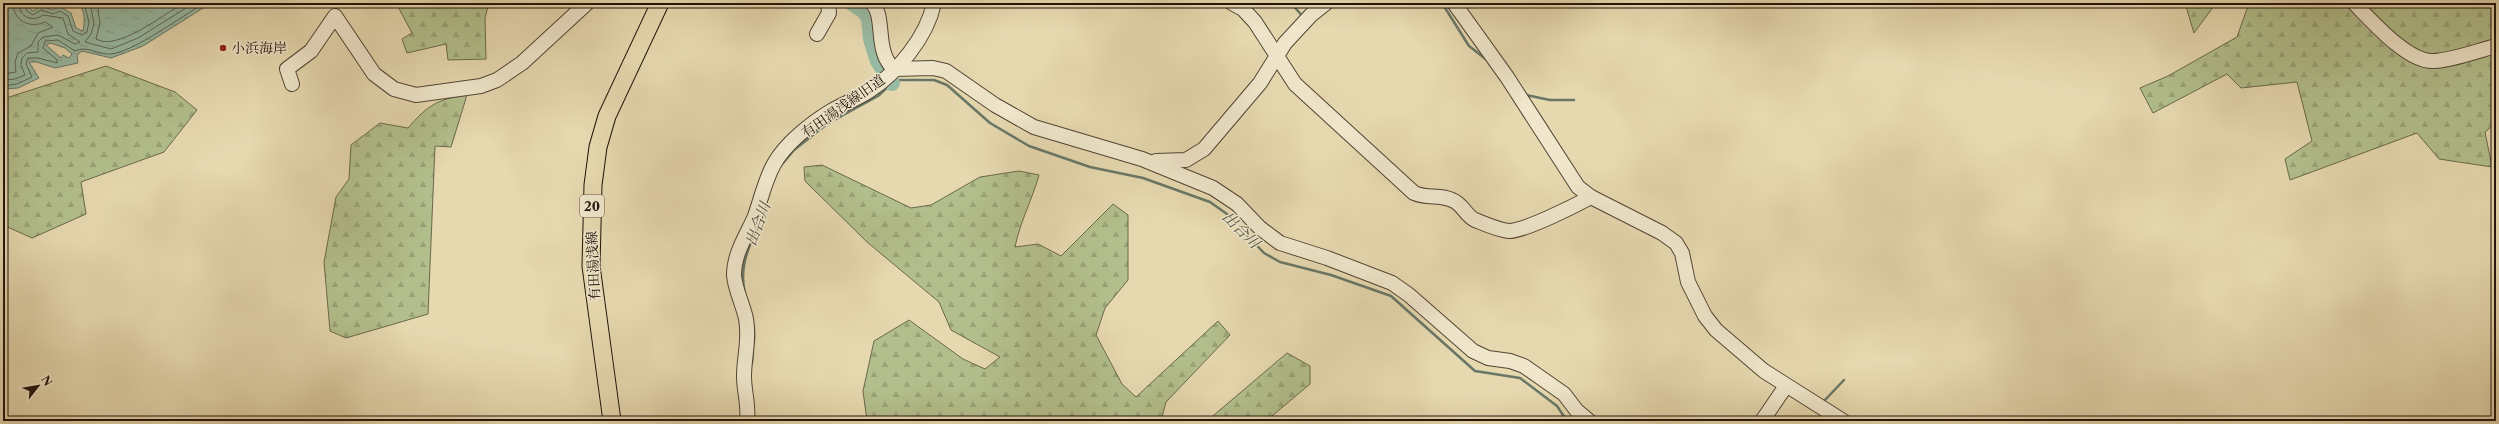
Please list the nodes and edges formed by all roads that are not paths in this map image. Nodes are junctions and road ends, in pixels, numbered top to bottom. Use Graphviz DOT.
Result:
graph roads {
  1 [pos="587,3"];
  2 [pos="660,3"];
  3 [pos="828,3"];
  4 [pos="872,3"];
  5 [pos="934,3"];
  6 [pos="1232,3"];
  7 [pos="1326,3"];
  8 [pos="1454,3"];
  9 [pos="2354,3"];
  10 [pos="817,34"];
  11 [pos="2496,46"];
  12 [pos="1278,56"];
  13 [pos="894,69"];
  14 [pos="292,84"];
  15 [pos="1142,159"];
  16 [pos="1591,197"];
  17 [pos="1786,386"];
  18 [pos="612,421"];
  19 [pos="746,421"];
  20 [pos="1590,421"];
  21 [pos="1762,421"];
  22 [pos="1843,421"];
  1 -- 14 [label="street"];
  2 -- 18 [label="main road, 有田湯浅線 / 20"];
  3 -- 10 [label="street"];
  4 -- 13 [label="street"];
  5 -- 13 [label="street, 有田湯浅線旧道"];
  6 -- 12 [label="street"];
  7 -- 12 [label="street"];
  8 -- 16 [label="street"];
  9 -- 11 [label="street"];
  12 -- 15 [label="street"];
  12 -- 16 [label="street"];
  13 -- 15 [label="street"];
  13 -- 19 [label="street, 有田湯浅線旧道"];
  15 -- 20 [label="street"];
  16 -- 17 [label="street"];
  17 -- 21 [label="street"];
  17 -- 22 [label="street"];
}
